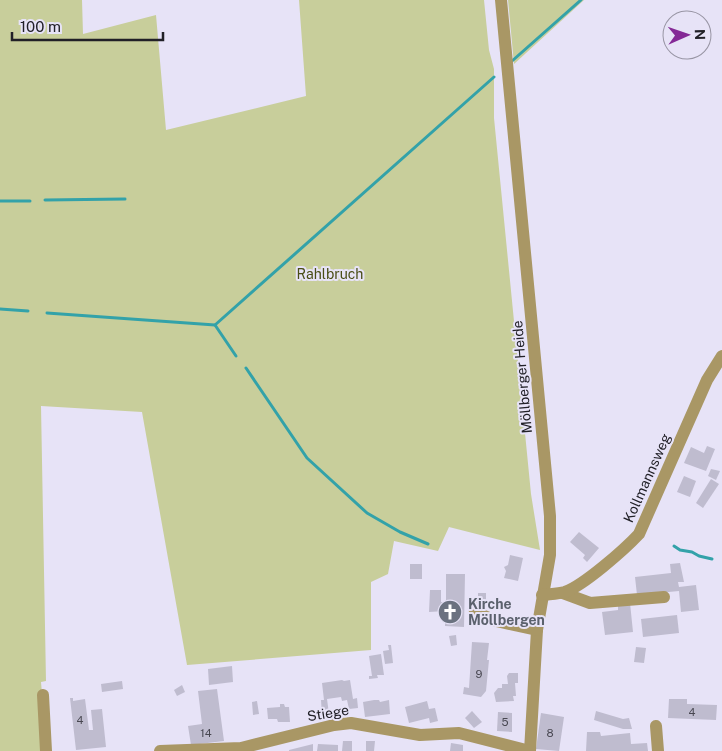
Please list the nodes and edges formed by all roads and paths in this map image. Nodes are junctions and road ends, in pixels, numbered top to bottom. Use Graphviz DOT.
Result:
graph roads {
  1 [pos="501,0"];
  2 [pos="721,361"];
  3 [pos="563,593"];
  4 [pos="542,595"];
  5 [pos="664,597"];
  6 [pos="474,605"];
  7 [pos="537,630"];
  8 [pos="43,695"];
  9 [pos="656,726"];
  10 [pos="46,751"];
  11 [pos="160,751"];
  12 [pos="530,751"];
  13 [pos="658,751"];
  1 -- 4 [label="street, Möllberger Heide"];
  2 -- 3 [label="street, Kollmannsweg"];
  3 -- 4 [label="street, Kollmannsweg"];
  3 -- 5 [label="street"];
  4 -- 7 [label="street, Möllberger Heide"];
  6 -- 7 [label="street"];
  7 -- 12 [label="street, Möllberger Heide"];
  8 -- 10 [label="street"];
  9 -- 13 [label="street"];
  11 -- 12 [label="street, Stiege"];
}
